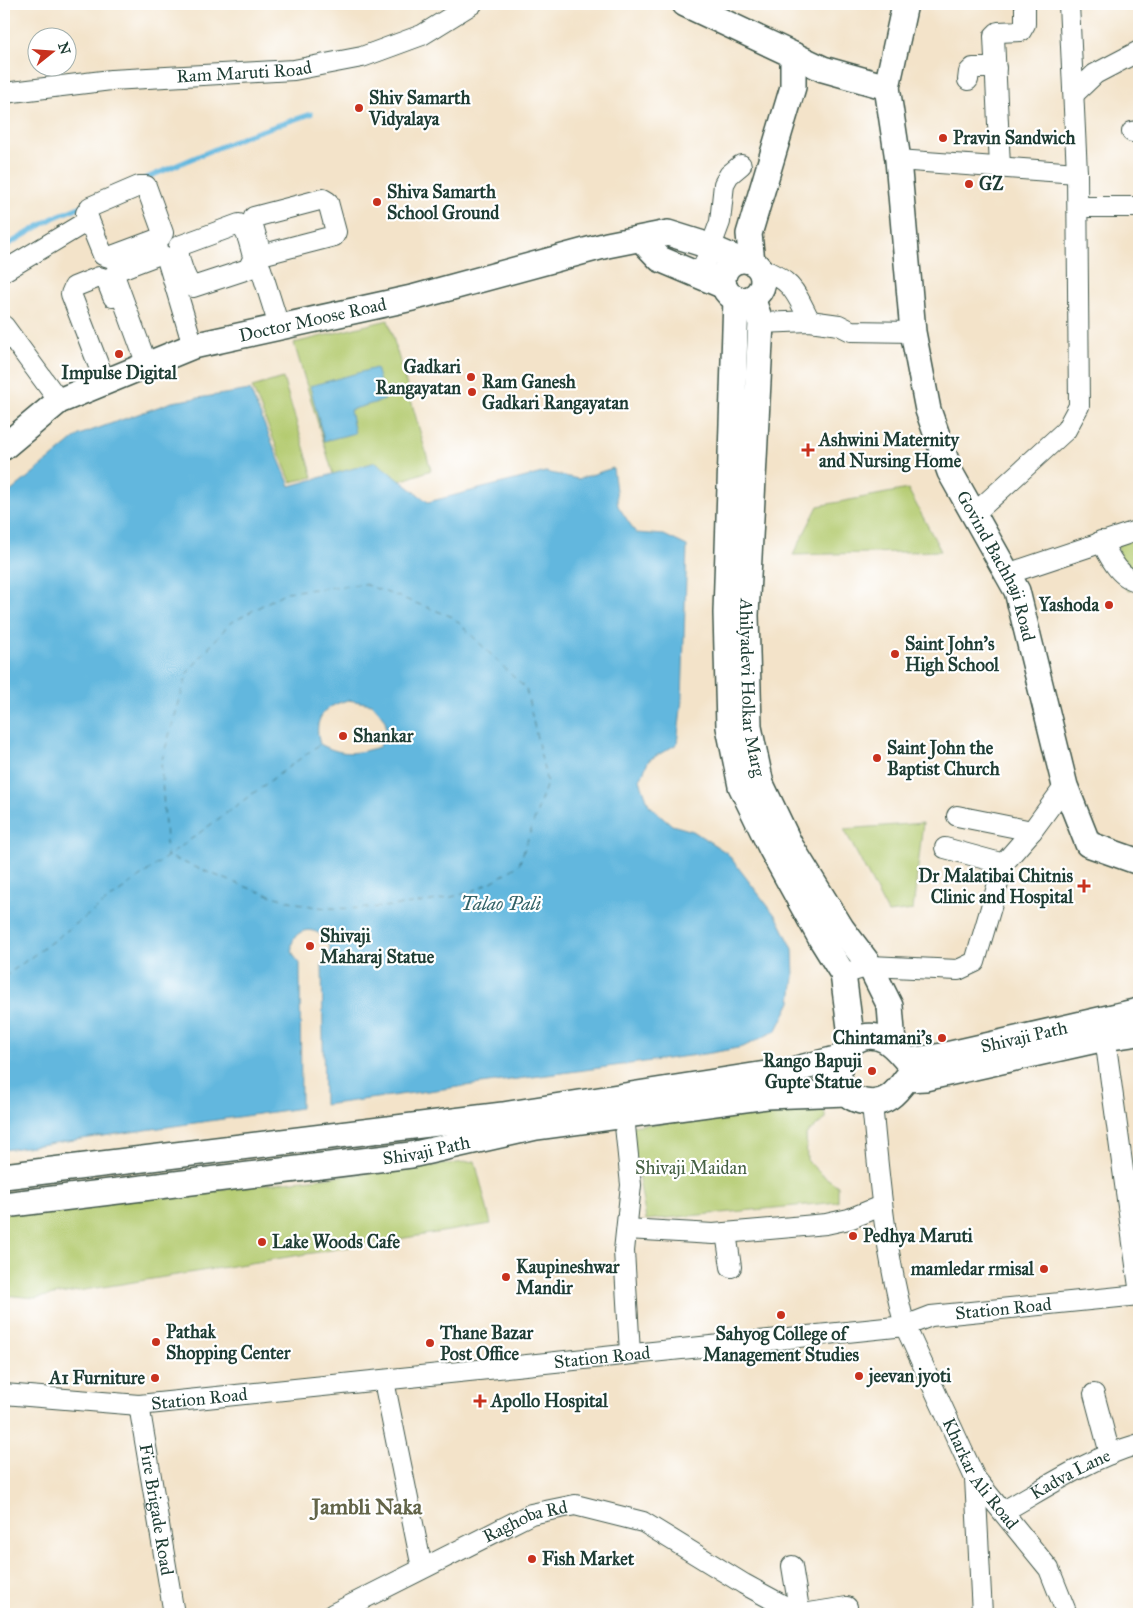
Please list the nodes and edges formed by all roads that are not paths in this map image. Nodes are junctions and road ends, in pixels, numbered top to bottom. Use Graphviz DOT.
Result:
graph roads {
  1 [pos="472,4"];
  2 [pos="685,4"];
  3 [pos="905,4"];
  4 [pos="1024,4"];
  5 [pos="1069,4"];
  6 [pos="1139,51"];
  7 [pos="793,55"];
  8 [pos="823,68"];
  9 [pos="996,68"];
  10 [pos="968,80"];
  11 [pos="793,87"];
  12 [pos="887,87"];
  13 [pos="4,93"];
  14 [pos="1074,94"];
  15 [pos="898,160"];
  16 [pos="741,165"];
  17 [pos="1000,168"];
  18 [pos="1077,173"];
  19 [pos="1078,207"];
  20 [pos="1139,207"];
  21 [pos="641,239"];
  22 [pos="712,248"];
  23 [pos="312,252"];
  24 [pos="750,263"];
  25 [pos="104,269"];
  26 [pos="4,271"];
  27 [pos="700,276"];
  28 [pos="737,294"];
  29 [pos="810,321"];
  30 [pos="761,323"];
  31 [pos="284,325"];
  32 [pos="4,326"];
  33 [pos="913,332"];
  34 [pos="193,346"];
  35 [pos="143,366"];
  36 [pos="105,382"];
  37 [pos="59,402"];
  38 [pos="4,447"];
  39 [pos="974,514"];
  40 [pos="1139,530"];
  41 [pos="1101,541"];
  42 [pos="1007,574"];
  43 [pos="1139,581"];
  44 [pos="1065,786"];
  45 [pos="957,816"];
  46 [pos="1032,832"];
  47 [pos="945,848"];
  48 [pos="1139,862"];
  49 [pos="1004,864"];
  50 [pos="870,966"];
  51 [pos="843,974"];
  52 [pos="1139,1011"];
  53 [pos="1139,1033"];
  54 [pos="1105,1038"];
  55 [pos="846,1051"];
  56 [pos="902,1061"];
  57 [pos="848,1093"];
  58 [pos="872,1103"];
  59 [pos="624,1116"];
  60 [pos="4,1176"];
  61 [pos="4,1205"];
  62 [pos="881,1206"];
  63 [pos="627,1229"];
  64 [pos="726,1233"];
  65 [pos="731,1267"];
  66 [pos="1139,1288"];
  67 [pos="1139,1295"];
  68 [pos="905,1326"];
  69 [pos="630,1353"];
  70 [pos="384,1381"];
  71 [pos="4,1394"];
  72 [pos="1094,1394"];
  73 [pos="139,1405"];
  74 [pos="1139,1444"];
  75 [pos="1110,1454"];
  76 [pos="975,1478"];
  77 [pos="1004,1511"];
  78 [pos="792,1566"];
  79 [pos="422,1568"];
  80 [pos="847,1607"];
  81 [pos="174,1614"];
  82 [pos="333,1614"];
  83 [pos="799,1614"];
  84 [pos="982,1614"];
  85 [pos="1067,1614"];
  1 -- 13 [label="street, Ram Maruti Road"];
  2 -- 7 [label="main road"];
  3 -- 12 [label="main road"];
  4 -- 9 [label="street"];
  5 -- 14 [label="street"];
  6 -- 14 [label="street"];
  7 -- 8 [label="main road"];
  7 -- 11 [label="main road"];
  8 -- 11 [label="main road"];
  8 -- 12 [label="main road"];
  9 -- 10 [label="street"];
  9 -- 17 [label="street"];
  11 -- 24 [label="main road"];
  12 -- 15 [label="main road, Govind Bachhaji Road"];
  14 -- 18 [label="street"];
  15 -- 17 [label="street"];
  15 -- 33 [label="main road, Govind Bachhaji Road"];
  16 -- 22 [label="street"];
  17 -- 18 [label="street"];
  18 -- 19 [label="street"];
  19 -- 20 [label="street"];
  19 -- 39 [label="street"];
  21 -- 22 [label="main road, Doctor Moose Road"];
  21 -- 27 [label="main road"];
  21 -- 31 [label="main road, Doctor Moose Road"];
  22 -- 24 [label="main road, Doctor Moose Road"];
  22 -- 27 [label="street"];
  23 -- 31 [label="street"];
  24 -- 28 [label="main road"];
  24 -- 28 [label="main road"];
  24 -- 29 [label="street"];
  25 -- 26 [label="street"];
  27 -- 28 [label="main road"];
  28 -- 30 [label="main road, Ahilyadevi Holkar Marg"];
  28 -- 51 [label="main road, Ahilyadevi Holkar Marg"];
  29 -- 30 [label="street"];
  29 -- 33 [label="street"];
  30 -- 50 [label="main road, Ahilyadevi Holkar Marg"];
  31 -- 34 [label="main road, Doctor Moose Road"];
  32 -- 37 [label="street"];
  33 -- 39 [label="main road, Govind Bachhaji Road"];
  34 -- 35 [label="main road, Doctor Moose Road"];
  34 -- 35 [label="street"];
  35 -- 36 [label="main road, Doctor Moose Road"];
  35 -- 36 [label="street"];
  36 -- 37 [label="main road, Doctor Moose Road"];
  37 -- 38 [label="main road, Doctor Moose Road"];
  39 -- 42 [label="main road, Govind Bachhaji Road"];
  40 -- 41 [label="street"];
  41 -- 42 [label="street"];
  41 -- 43 [label="street"];
  42 -- 44 [label="main road, Govind Bachhaji Road"];
  44 -- 46 [label="street"];
  44 -- 48 [label="main road, Govind Bachhaji Road"];
  45 -- 46 [label="street"];
  46 -- 49 [label="street"];
  47 -- 49 [label="street"];
  49 -- 50 [label="street"];
  50 -- 51 [label="street"];
  50 -- 56 [label="main road, Ahilyadevi Holkar Marg"];
  51 -- 55 [label="main road, Ahilyadevi Holkar Marg"];
  52 -- 56 [label="main road, Shivaji Path"];
  53 -- 54 [label="main road"];
  54 -- 56 [label="main road"];
  54 -- 66 [label="street"];
  55 -- 56 [label="main road"];
  55 -- 57 [label="main road"];
  55 -- 60 [label="main road, Shivaji Path"];
  56 -- 58 [label="main road"];
  57 -- 58 [label="main road"];
  57 -- 59 [label="main road, Shivaji Path"];
  58 -- 62 [label="street, Kharkar Ali Road"];
  59 -- 61 [label="main road, Shivaji Path"];
  59 -- 63 [label="street"];
  62 -- 64 [label="street"];
  62 -- 68 [label="street, Kharkar Ali Road"];
  63 -- 64 [label="street"];
  63 -- 69 [label="street"];
  64 -- 65 [label="street"];
  67 -- 68 [label="street, Station Road"];
  68 -- 69 [label="street, Station Road"];
  68 -- 76 [label="street, Kharkar Ali Road"];
  69 -- 70 [label="street, Station Road"];
  70 -- 73 [label="street, Station Road"];
  70 -- 79 [label="street"];
  71 -- 73 [label="street, Station Road"];
  72 -- 75 [label="street"];
  73 -- 81 [label="street, Fire Brigade Road"];
  74 -- 75 [label="street, Kadva Lane"];
  75 -- 77 [label="street, Kadva Lane"];
  76 -- 77 [label="street, Kharkar Ali Road"];
  76 -- 84 [label="street"];
  77 -- 85 [label="street, Kharkar Ali Road"];
  78 -- 83 [label="street"];
  79 -- 82 [label="street, Raghoba Rd"];
  79 -- 83 [label="street, Raghoba Rd"];
  80 -- 83 [label="street"];
}
